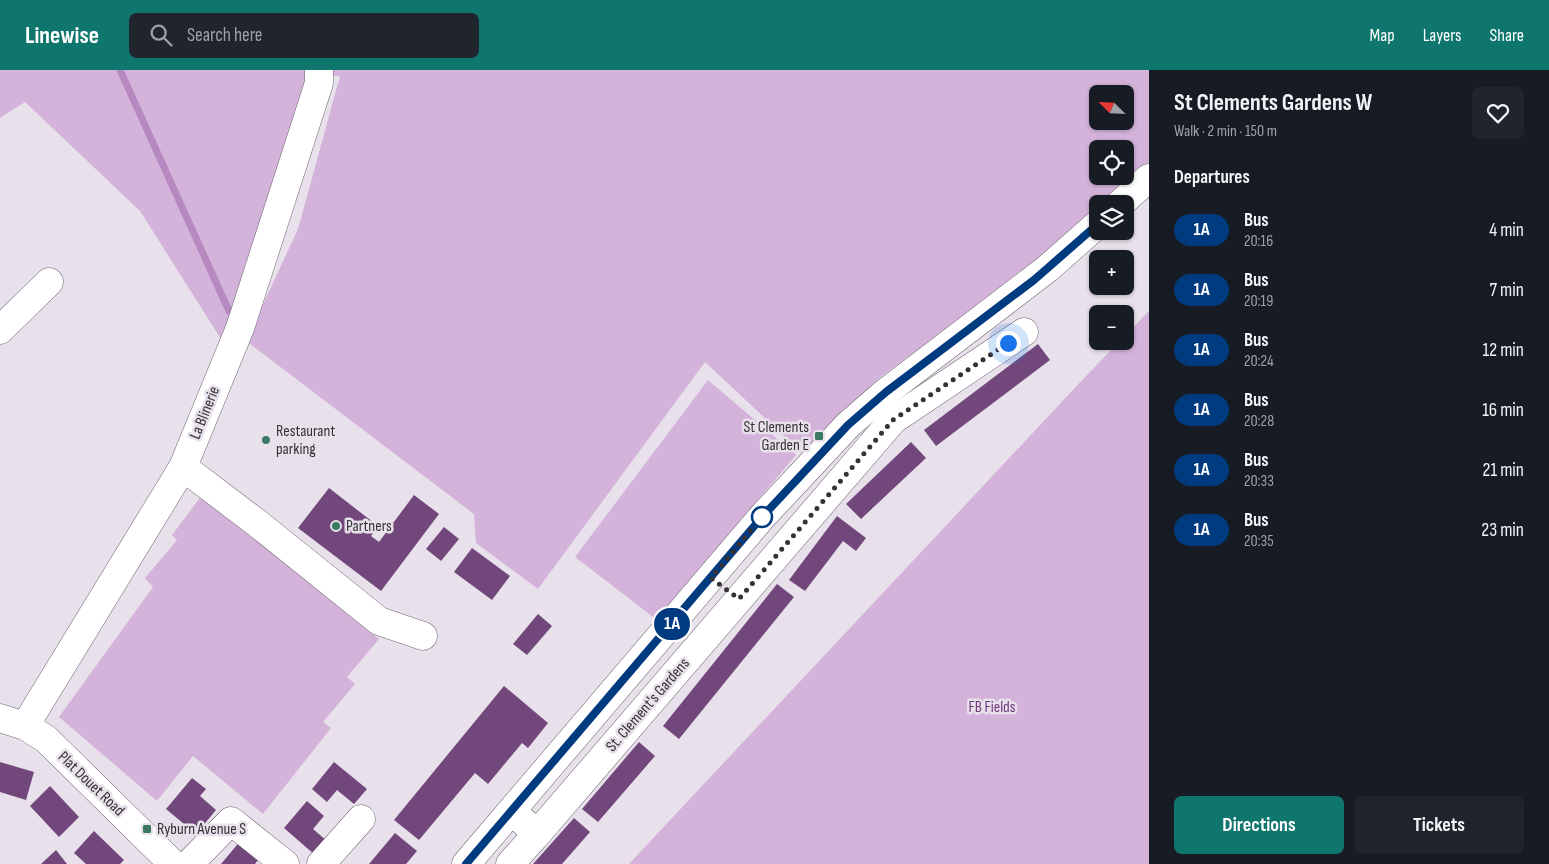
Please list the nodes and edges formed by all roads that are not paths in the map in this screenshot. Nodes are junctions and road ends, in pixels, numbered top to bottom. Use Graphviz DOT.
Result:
graph roads {
  1 [pos="319,70"];
  2 [pos="1149,178"];
  3 [pos="1130,195"];
  4 [pos="1089,232"];
  5 [pos="49,282"];
  6 [pos="0,330"];
  7 [pos="1024,332"];
  8 [pos="183,467"];
  9 [pos="711,578"];
  10 [pos="739,599"];
  11 [pos="423,636"];
  12 [pos="13,722"];
  13 [pos="512,812"];
  14 [pos="361,818"];
  15 [pos="536,834"];
  16 [pos="173,863"];
  17 [pos="285,864"];
  18 [pos="321,864"];
  19 [pos="466,864"];
  20 [pos="510,864"];
  1 -- 8 [label="main road, La Blinerie"];
  2 -- 3 [label="main road"];
  4 -- 9 [label="main road"];
  5 -- 6 [label="main road"];
  7 -- 10 [label="main road, St. Clement's Gardens"];
  8 -- 11 [label="main road"];
  8 -- 12 [label="main road, La Blinerie"];
  9 -- 10 [label="main road"];
  9 -- 13 [label="main road"];
  10 -- 15 [label="main road, St. Clement's Gardens"];
  12 -- 16 [label="main road, Plat Douet Road"];
  13 -- 15 [label="main road"];
  13 -- 19 [label="main road"];
  14 -- 18 [label="main road"];
  15 -- 20 [label="main road, St. Clement's Gardens"];
  16 -- 17 [label="main road"];
}
